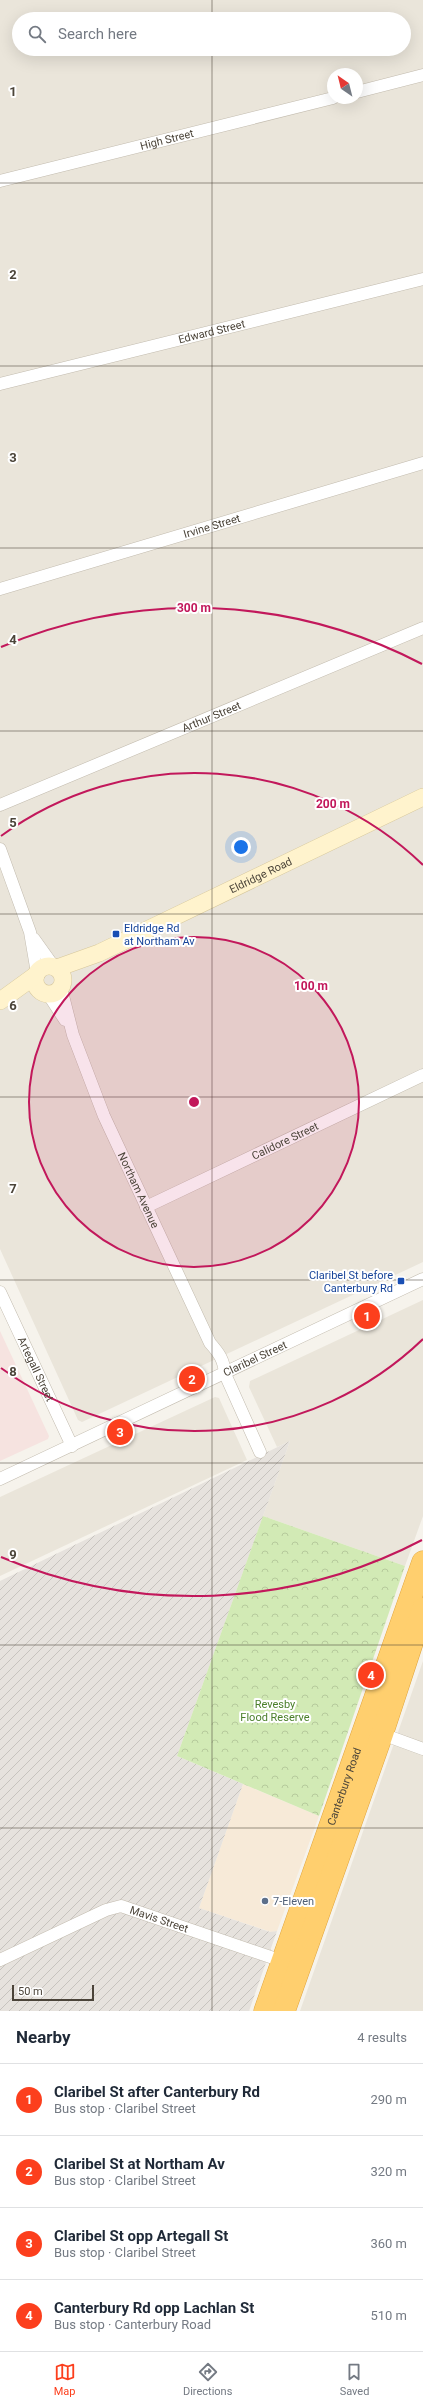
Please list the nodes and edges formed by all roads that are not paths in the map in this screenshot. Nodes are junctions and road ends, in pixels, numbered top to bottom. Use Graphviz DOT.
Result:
graph roads {
  1 [pos="423,75"];
  2 [pos="363,90"];
  3 [pos="327,99"];
  4 [pos="0,181"];
  5 [pos="423,279"];
  6 [pos="0,384"];
  7 [pos="423,463"];
  8 [pos="0,589"];
  9 [pos="423,628"];
  10 [pos="423,797"];
  11 [pos="0,805"];
  12 [pos="0,849"];
  13 [pos="30,932"];
  14 [pos="37,974"];
  15 [pos="54,982"];
  16 [pos="3,999"];
  17 [pos="423,1075"];
  18 [pos="146,1208"];
  19 [pos="423,1280"];
  20 [pos="0,1292"];
  21 [pos="224,1374"];
  22 [pos="72,1446"];
  23 [pos="260,1452"];
  24 [pos="0,1479"];
  25 [pos="423,1562"];
  26 [pos="423,1609"];
  27 [pos="382,1734"];
  28 [pos="423,1749"];
  29 [pos="0,1960"];
  30 [pos="291,1964"];
  31 [pos="265,2011"];
  32 [pos="284,2011"];
  1 -- 2 [label="street"];
  3 -- 4 [label="street, High Street"];
  5 -- 6 [label="street, Edward Street"];
  7 -- 8 [label="street, Irvine Street"];
  9 -- 11 [label="street, Arthur Street"];
  10 -- 15 [label="street, Eldridge Road"];
  12 -- 13 [label="street, Northam Avenue"];
  13 -- 14 [label="street, Northam Avenue"];
  13 -- 15 [label="street, Northam Avenue"];
  14 -- 15 [label="street"];
  14 -- 16 [label="street, Eldridge Road"];
  15 -- 16 [label="street, Eldridge Road"];
  15 -- 18 [label="street, Northam Avenue"];
  17 -- 18 [label="street, Calidore Street"];
  18 -- 21 [label="street, Northam Avenue"];
  19 -- 21 [label="street, Claribel Street"];
  20 -- 22 [label="street, Artegall Street"];
  21 -- 22 [label="street, Claribel Street"];
  21 -- 23 [label="street, Northam Avenue"];
  22 -- 24 [label="street, Claribel Street"];
  25 -- 30 [label="highway, Canterbury Road"];
  26 -- 27 [label="highway, Canterbury Road"];
  27 -- 28 [label="street"];
  27 -- 30 [label="highway, Canterbury Road"];
  29 -- 30 [label="street, Mavis Street"];
  30 -- 31 [label="highway, Canterbury Road"];
  30 -- 32 [label="highway, Canterbury Road"];
}
